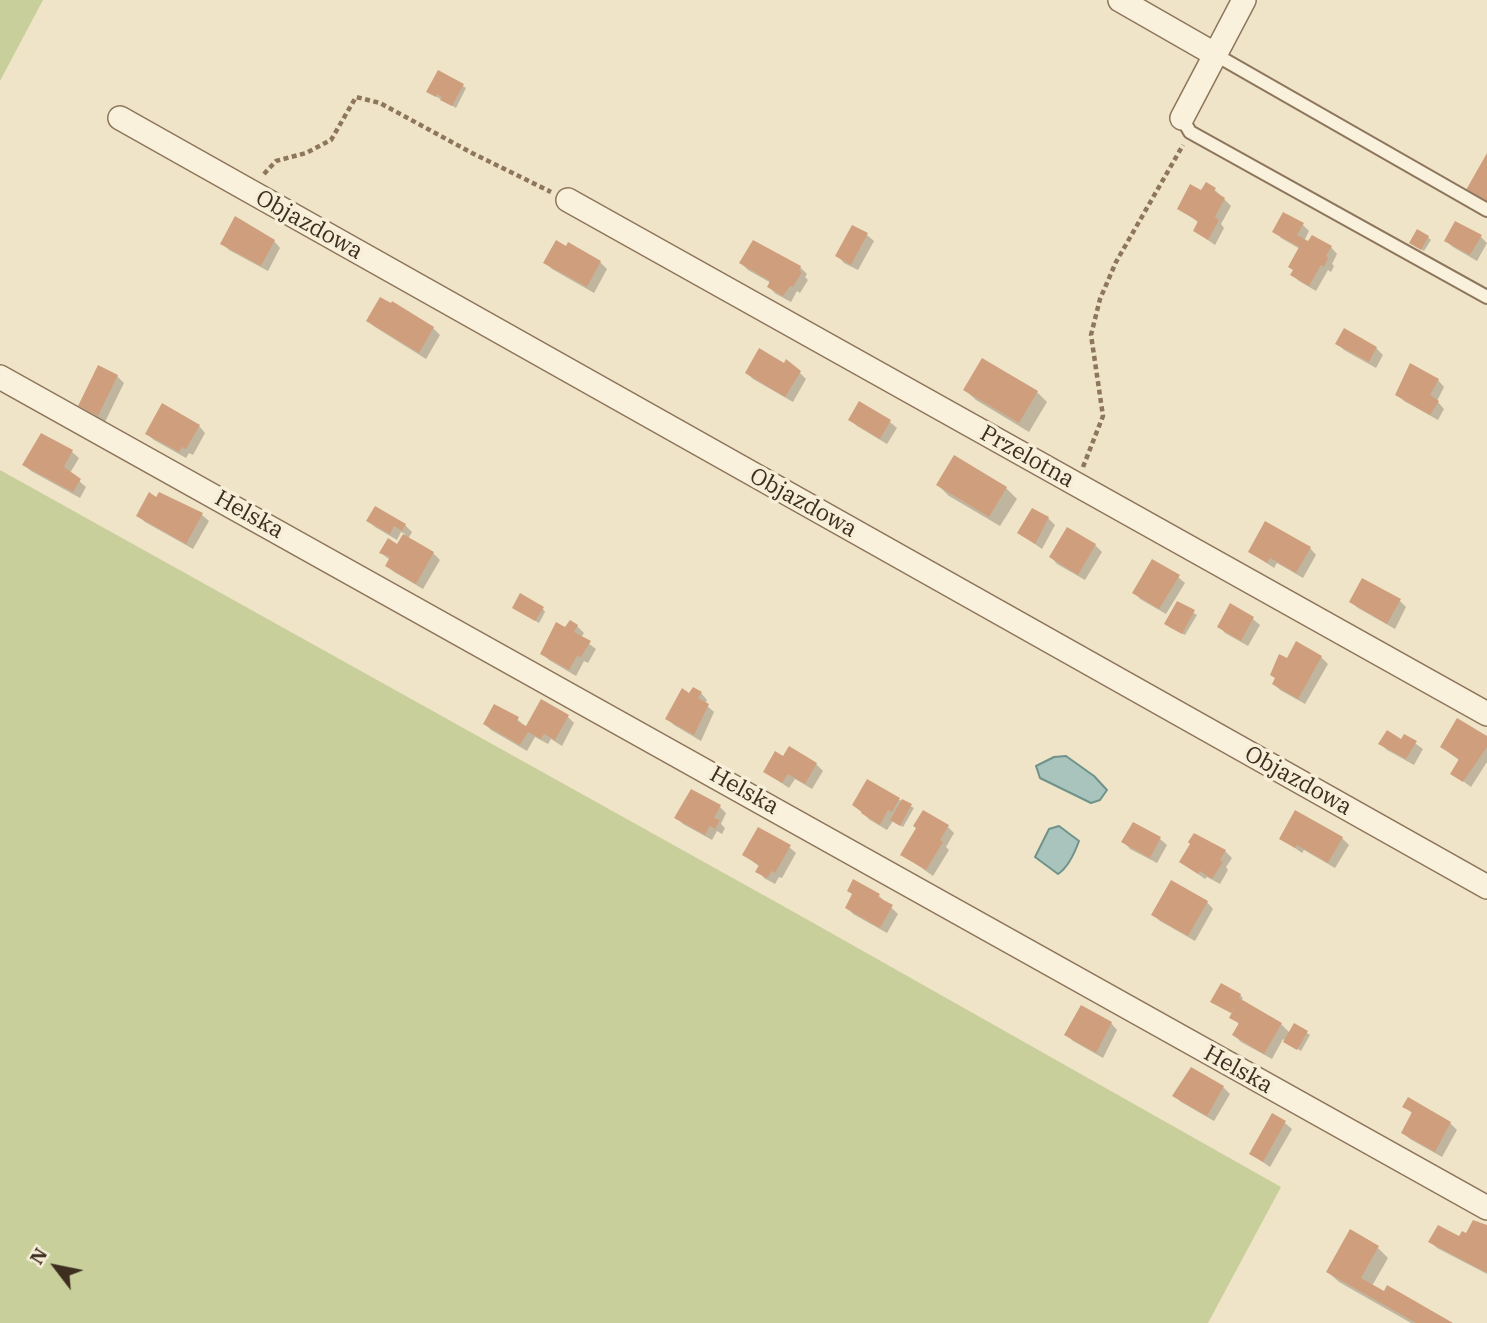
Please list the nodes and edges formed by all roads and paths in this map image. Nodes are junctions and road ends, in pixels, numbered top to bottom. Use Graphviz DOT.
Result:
graph roads {
  1 [pos="1121,0"];
  2 [pos="1244,0"];
  3 [pos="1216,55"];
  4 [pos="120,118"];
  5 [pos="1186,125"];
  6 [pos="249,191"];
  7 [pos="568,200"];
  8 [pos="1487,209"];
  9 [pos="1487,297"];
  10 [pos="0,377"];
  11 [pos="1076,484"];
  12 [pos="1487,714"];
  13 [pos="1487,887"];
  14 [pos="1487,1209"];
  1 -- 3 [label="street"];
  2 -- 3 [label="street"];
  3 -- 5 [label="street"];
  3 -- 8 [label="lane"];
  4 -- 6 [label="street, Objazdowa"];
  5 -- 9 [label="lane"];
  5 -- 11 [label="path"];
  6 -- 7 [label="path"];
  6 -- 13 [label="street, Objazdowa"];
  7 -- 11 [label="street, Przelotna"];
  10 -- 14 [label="street, Helska"];
  11 -- 12 [label="street, Przelotna"];
}
